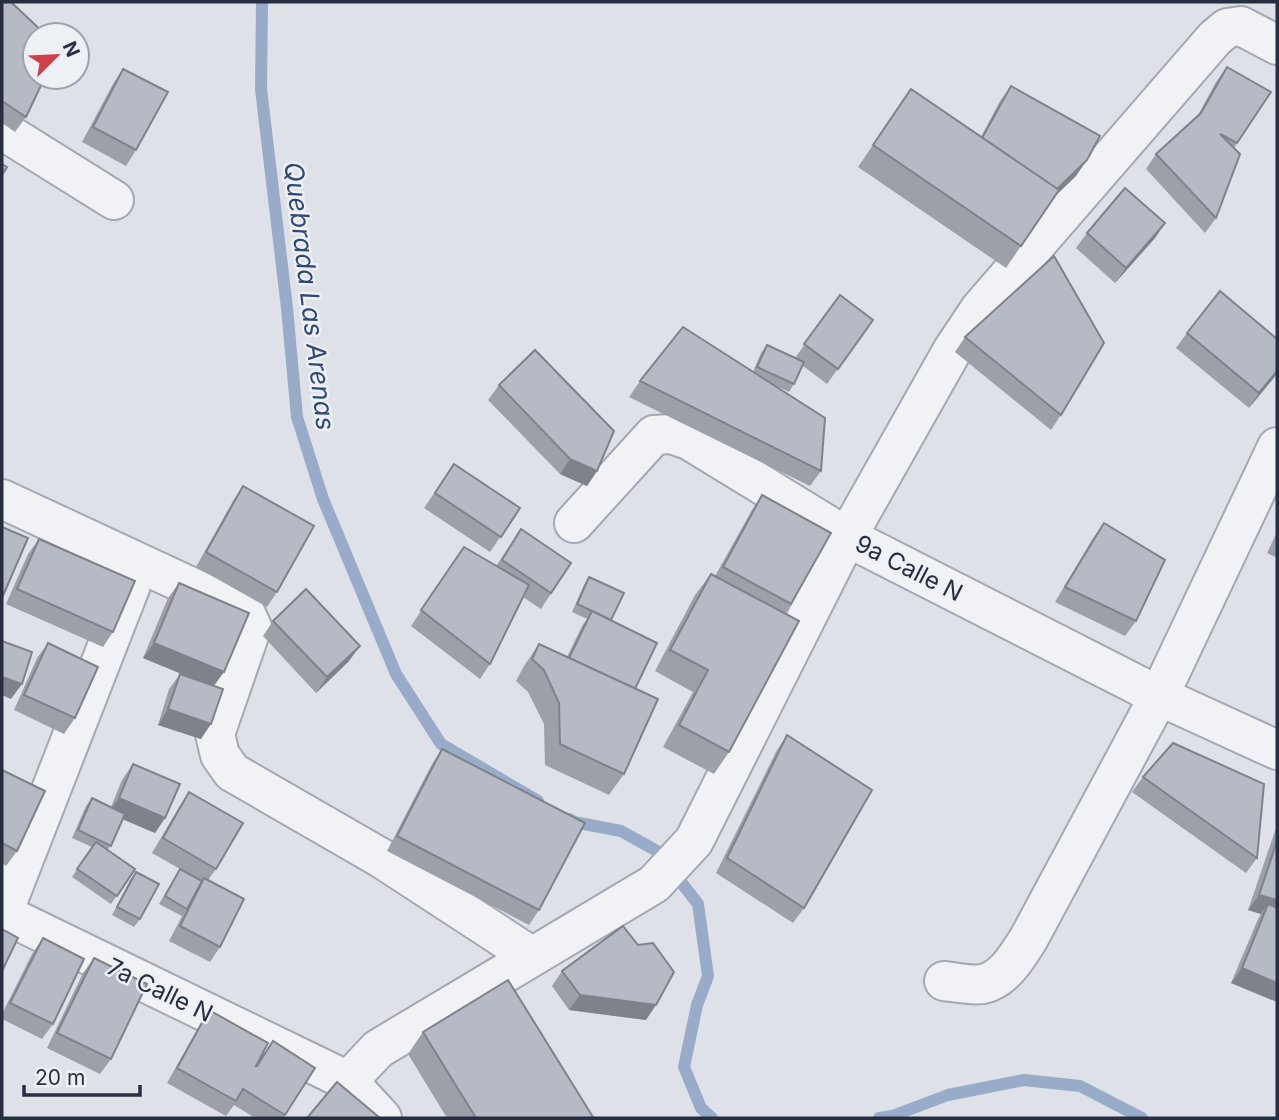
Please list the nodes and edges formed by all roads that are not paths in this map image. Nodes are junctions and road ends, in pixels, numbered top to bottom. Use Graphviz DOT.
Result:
graph roads {
  1 [pos="1277,45"];
  2 [pos="2,130"];
  3 [pos="114,200"];
  4 [pos="1277,447"];
  5 [pos="2,499"];
  6 [pos="573,523"];
  7 [pos="847,537"];
  8 [pos="139,564"];
  9 [pos="1159,696"];
  10 [pos="1277,750"];
  11 [pos="2,913"];
  12 [pos="531,956"];
  13 [pos="944,981"];
  14 [pos="348,1081"];
  15 [pos="382,1118"];
  1 -- 7 [label="street"];
  2 -- 3 [label="street"];
  4 -- 9 [label="street"];
  5 -- 8 [label="street"];
  6 -- 7 [label="street, 9a Calle N"];
  7 -- 9 [label="street, 9a Calle N"];
  7 -- 12 [label="street"];
  8 -- 11 [label="street"];
  8 -- 12 [label="street"];
  9 -- 10 [label="street, 9a Calle N"];
  9 -- 13 [label="street"];
  11 -- 14 [label="street, 7a Calle N"];
  12 -- 14 [label="street"];
  14 -- 15 [label="street, 7a Calle N"];
}
